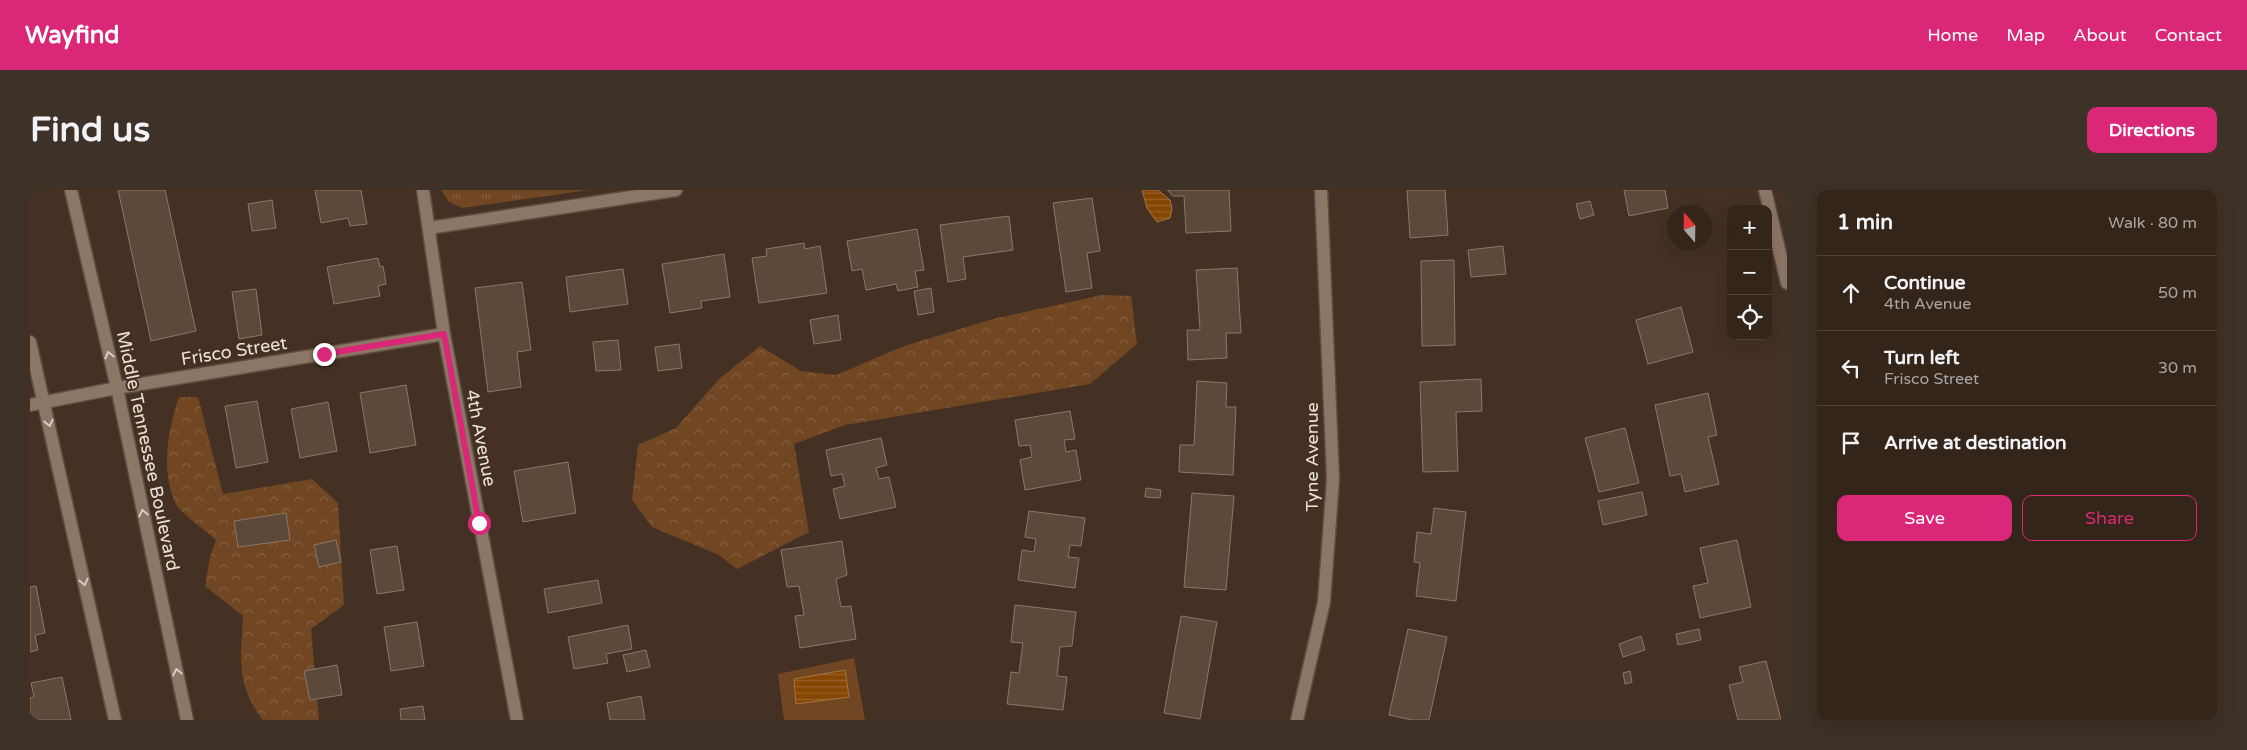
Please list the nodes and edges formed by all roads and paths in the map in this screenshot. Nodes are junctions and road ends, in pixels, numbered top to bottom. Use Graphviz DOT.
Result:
graph roads {
  1 [pos="72,190"];
  2 [pos="423,190"];
  3 [pos="676,190"];
  4 [pos="1321,190"];
  5 [pos="1765,190"];
  6 [pos="430,228"];
  7 [pos="1787,283"];
  8 [pos="444,334"];
  9 [pos="30,342"];
  10 [pos="117,388"];
  11 [pos="44,402"];
  12 [pos="30,405"];
  13 [pos="115,720"];
  14 [pos="187,720"];
  15 [pos="517,720"];
  16 [pos="1296,720"];
  10 -- 1 [label="street, Middle Tennessee Boulevard, one-way"];
  2 -- 6 [label="street, 4th Avenue"];
  3 -- 6 [label="street"];
  4 -- 16 [label="street, Tyne Avenue"];
  5 -- 7 [label="street"];
  6 -- 8 [label="street, 4th Avenue"];
  8 -- 10 [label="street, Frisco Street"];
  8 -- 15 [label="street, 4th Avenue"];
  9 -- 11 [label="street"];
  10 -- 11 [label="street, Frisco Street"];
  14 -- 10 [label="street, Middle Tennessee Boulevard, one-way"];
  11 -- 12 [label="street, Frisco Street"];
  11 -- 13 [label="street, one-way"];
}
